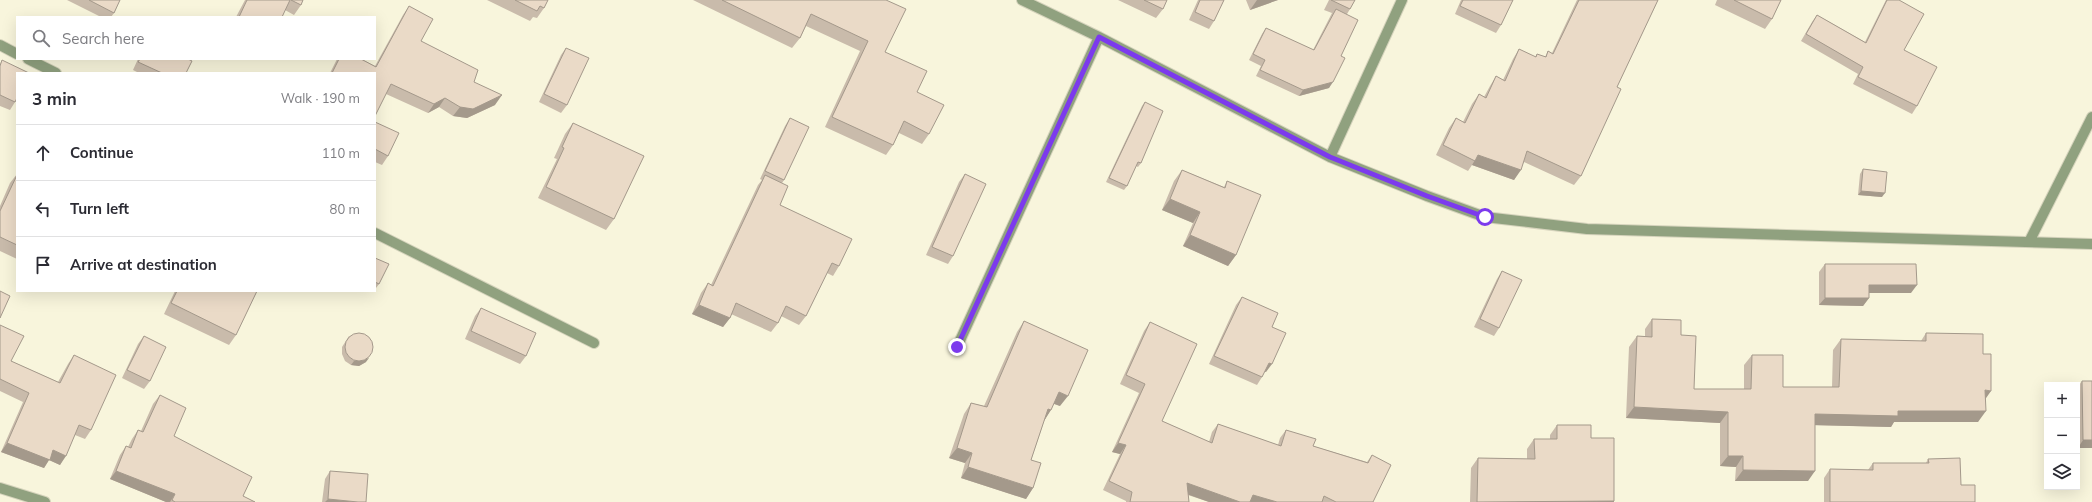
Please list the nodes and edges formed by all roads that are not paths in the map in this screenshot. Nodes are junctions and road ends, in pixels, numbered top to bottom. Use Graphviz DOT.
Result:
graph roads {
  1 [pos="1022,0"];
  2 [pos="1402,0"];
  3 [pos="1099,37"];
  4 [pos="0,45"];
  5 [pos="16,53"];
  6 [pos="30,60"];
  7 [pos="54,72"];
  8 [pos="2092,117"];
  9 [pos="1330,157"];
  10 [pos="376,234"];
  11 [pos="2030,242"];
  12 [pos="2092,244"];
  13 [pos="594,343"];
  14 [pos="957,347"];
  15 [pos="0,488"];
  16 [pos="45,502"];
  1 -- 3 [label="street"];
  2 -- 9 [label="street"];
  3 -- 9 [label="street"];
  3 -- 14 [label="street"];
  4 -- 5 [label="street"];
  6 -- 7 [label="street"];
  8 -- 11 [label="street"];
  9 -- 11 [label="street"];
  10 -- 13 [label="street"];
  11 -- 12 [label="street"];
  15 -- 16 [label="street"];
}
